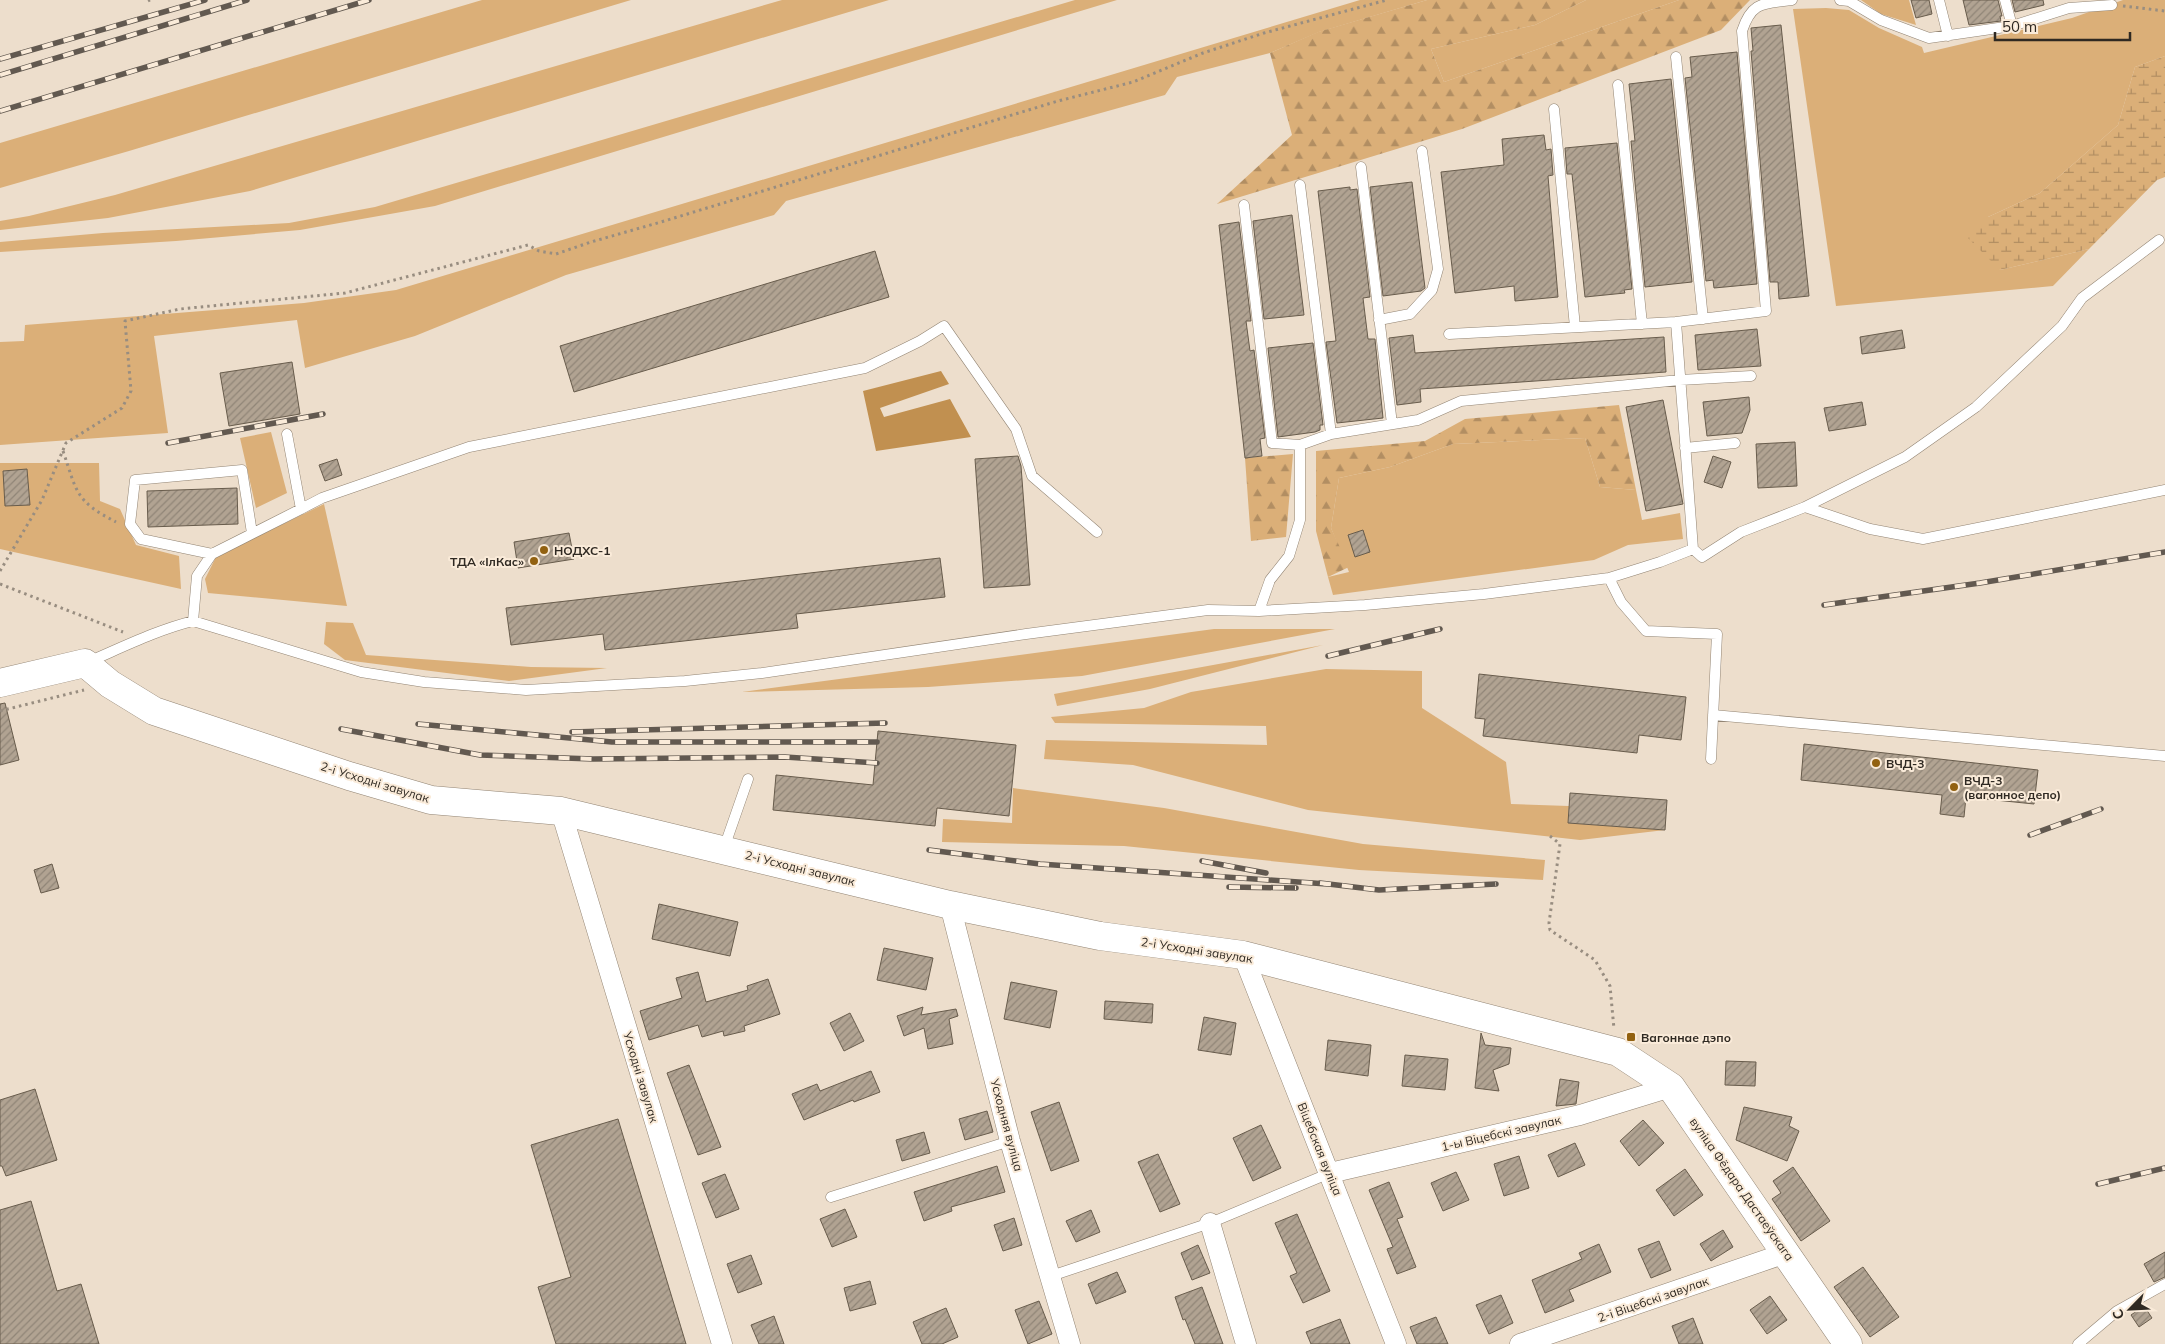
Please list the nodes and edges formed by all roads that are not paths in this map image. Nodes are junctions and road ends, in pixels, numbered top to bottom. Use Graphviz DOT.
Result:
graph roads {
  1 [pos="1792,0"];
  2 [pos="1840,0"];
  3 [pos="1939,0"];
  4 [pos="2005,0"];
  5 [pos="2068,4"];
  6 [pos="2112,5"];
  7 [pos="2012,26"];
  8 [pos="1948,36"];
  9 [pos="1676,57"];
  10 [pos="1618,85"];
  11 [pos="1554,109"];
  12 [pos="1422,151"];
  13 [pos="1360,168"];
  14 [pos="1300,185"];
  15 [pos="1244,204"];
  16 [pos="2159,240"];
  17 [pos="1703,319"];
  18 [pos="1379,320"];
  19 [pos="1676,322"];
  20 [pos="1642,324"];
  21 [pos="1576,327"];
  22 [pos="1449,334"];
  23 [pos="1751,376"];
  24 [pos="1680,380"];
  25 [pos="1392,424"];
  26 [pos="287,434"];
  27 [pos="1330,434"];
  28 [pos="1735,443"];
  29 [pos="1300,445"];
  30 [pos="1685,448"];
  31 [pos="2165,490"];
  32 [pos="1805,507"];
  33 [pos="300,509"];
  34 [pos="1097,532"];
  35 [pos="252,533"];
  36 [pos="1693,550"];
  37 [pos="212,554"];
  38 [pos="1609,578"];
  39 [pos="1259,611"];
  40 [pos="193,622"];
  41 [pos="85,663"];
  42 [pos="0,684"];
  43 [pos="1713,715"];
  44 [pos="2165,756"];
  45 [pos="1711,759"];
  46 [pos="748,779"];
  47 [pos="561,811"];
  48 [pos="724,849"];
  49 [pos="950,905"];
  50 [pos="1243,955"];
  51 [pos="1618,1052"];
  52 [pos="1671,1087"];
  53 [pos="1010,1141"];
  54 [pos="1330,1173"];
  55 [pos="831,1196"];
  56 [pos="1210,1223"];
  57 [pos="1786,1253"];
  58 [pos="1051,1276"];
  59 [pos="2165,1284"];
  60 [pos="1066,1343"];
  61 [pos="722,1344"];
  62 [pos="1246,1344"];
  63 [pos="1396,1344"];
  64 [pos="1520,1344"];
  65 [pos="1848,1344"];
  66 [pos="2078,1344"];
  1 -- 17 [label="lane"];
  2 -- 8 [label="lane"];
  3 -- 8 [label="lane"];
  4 -- 7 [label="lane"];
  5 -- 6 [label="lane"];
  5 -- 7 [label="lane"];
  7 -- 8 [label="lane"];
  9 -- 17 [label="lane"];
  10 -- 20 [label="lane"];
  11 -- 21 [label="lane"];
  12 -- 18 [label="lane"];
  13 -- 18 [label="lane"];
  14 -- 27 [label="lane"];
  15 -- 29 [label="lane"];
  16 -- 32 [label="lane"];
  17 -- 19 [label="lane"];
  18 -- 25 [label="lane"];
  19 -- 20 [label="lane"];
  19 -- 24 [label="lane"];
  20 -- 21 [label="lane"];
  21 -- 22 [label="lane"];
  23 -- 24 [label="lane"];
  24 -- 25 [label="lane"];
  24 -- 30 [label="lane"];
  25 -- 27 [label="lane"];
  26 -- 33 [label="lane"];
  27 -- 29 [label="lane"];
  28 -- 30 [label="lane"];
  29 -- 39 [label="lane"];
  30 -- 36 [label="lane"];
  31 -- 32 [label="lane"];
  32 -- 36 [label="lane"];
  33 -- 34 [label="lane"];
  33 -- 35 [label="lane"];
  35 -- 37 [label="lane"];
  35 -- 37 [label="lane"];
  36 -- 38 [label="lane"];
  37 -- 40 [label="lane"];
  38 -- 39 [label="lane"];
  38 -- 43 [label="lane"];
  39 -- 40 [label="lane"];
  40 -- 41 [label="lane"];
  41 -- 42 [label="street"];
  41 -- 47 [label="street, 2-і Усходні завулак"];
  43 -- 44 [label="lane"];
  43 -- 45 [label="lane"];
  46 -- 48 [label="lane"];
  47 -- 48 [label="street, 2-і Усходні завулак"];
  47 -- 61 [label="street, Усходні завулак"];
  48 -- 49 [label="street, 2-і Усходні завулак"];
  49 -- 50 [label="street, 2-і Усходні завулак"];
  49 -- 53 [label="street, Усходняя вуліца"];
  50 -- 51 [label="street, 2-і Усходні завулак"];
  50 -- 54 [label="street, Віцебская вуліца"];
  51 -- 52 [label="street, вуліца Фёдара Дастаеўскага"];
  52 -- 54 [label="street, 1-ы Віцебскі завулак"];
  52 -- 57 [label="street, вуліца Фёдара Дастаеўскага"];
  53 -- 55 [label="lane"];
  53 -- 58 [label="street, Усходняя вуліца"];
  54 -- 56 [label="lane"];
  54 -- 63 [label="street, Віцебская вуліца"];
  56 -- 58 [label="lane"];
  56 -- 62 [label="street"];
  57 -- 64 [label="street, 2-і Віцебскі завулак"];
  57 -- 65 [label="street, вуліца Фёдара Дастаеўскага"];
  58 -- 60 [label="street, Усходняя вуліца"];
  59 -- 66 [label="lane"];
}
